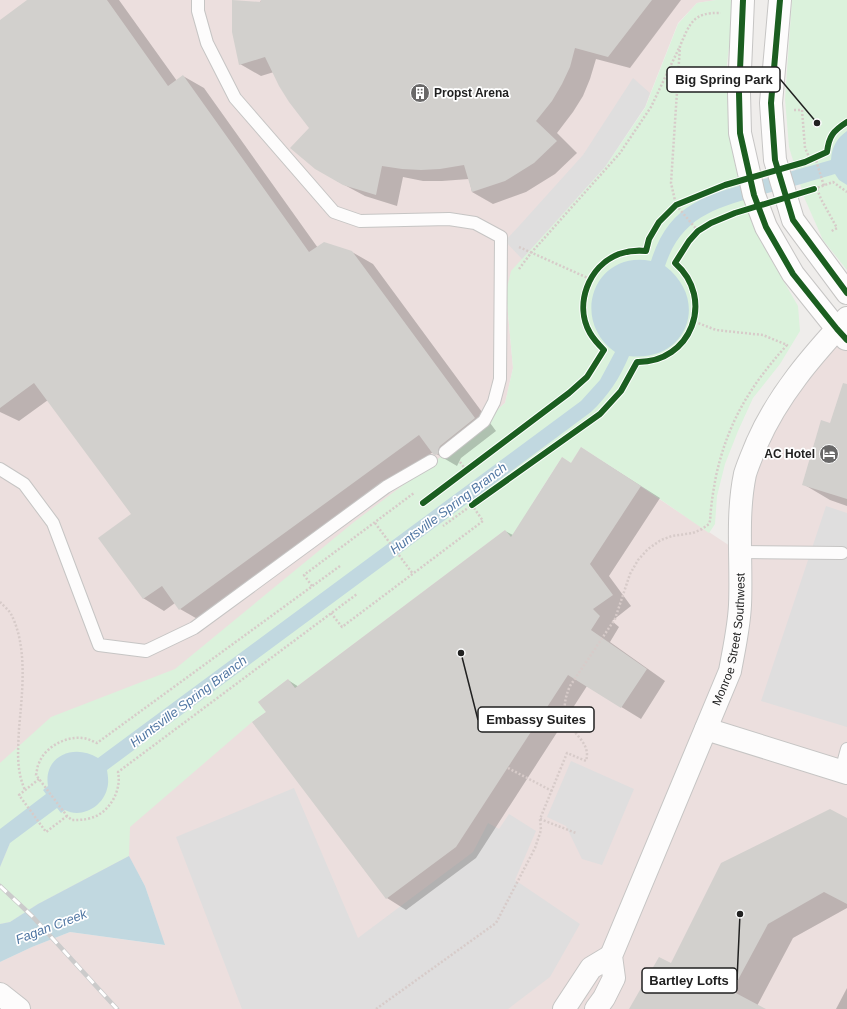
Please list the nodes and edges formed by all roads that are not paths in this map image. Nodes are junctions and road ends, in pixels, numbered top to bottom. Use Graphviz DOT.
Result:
graph roads {
  1 [pos="198,0"];
  2 [pos="743,0"];
  3 [pos="780,0"];
  4 [pos="847,293"];
  5 [pos="844,329"];
  6 [pos="445,452"];
  7 [pos="431,461"];
  8 [pos="0,469"];
  9 [pos="740,552"];
  10 [pos="842,553"];
  11 [pos="706,730"];
  12 [pos="847,749"];
  13 [pos="844,772"];
  14 [pos="611,956"];
  15 [pos="0,994"];
  16 [pos="19,1009"];
  17 [pos="564,1009"];
  18 [pos="596,1009"];
  1 -- 6 [label="lane"];
  2 -- 5 [label="street, Monroe Street Southwest"];
  3 -- 4 [label="street"];
  5 -- 9 [label="street, Monroe Street Southwest"];
  7 -- 8 [label="lane"];
  9 -- 10 [label="lane"];
  9 -- 11 [label="street, Monroe Street Southwest"];
  11 -- 13 [label="street"];
  11 -- 14 [label="street, Monroe Street Southwest"];
  12 -- 13 [label="lane"];
  14 -- 17 [label="street"];
  14 -- 18 [label="street"];
  15 -- 16 [label="street"];
}
